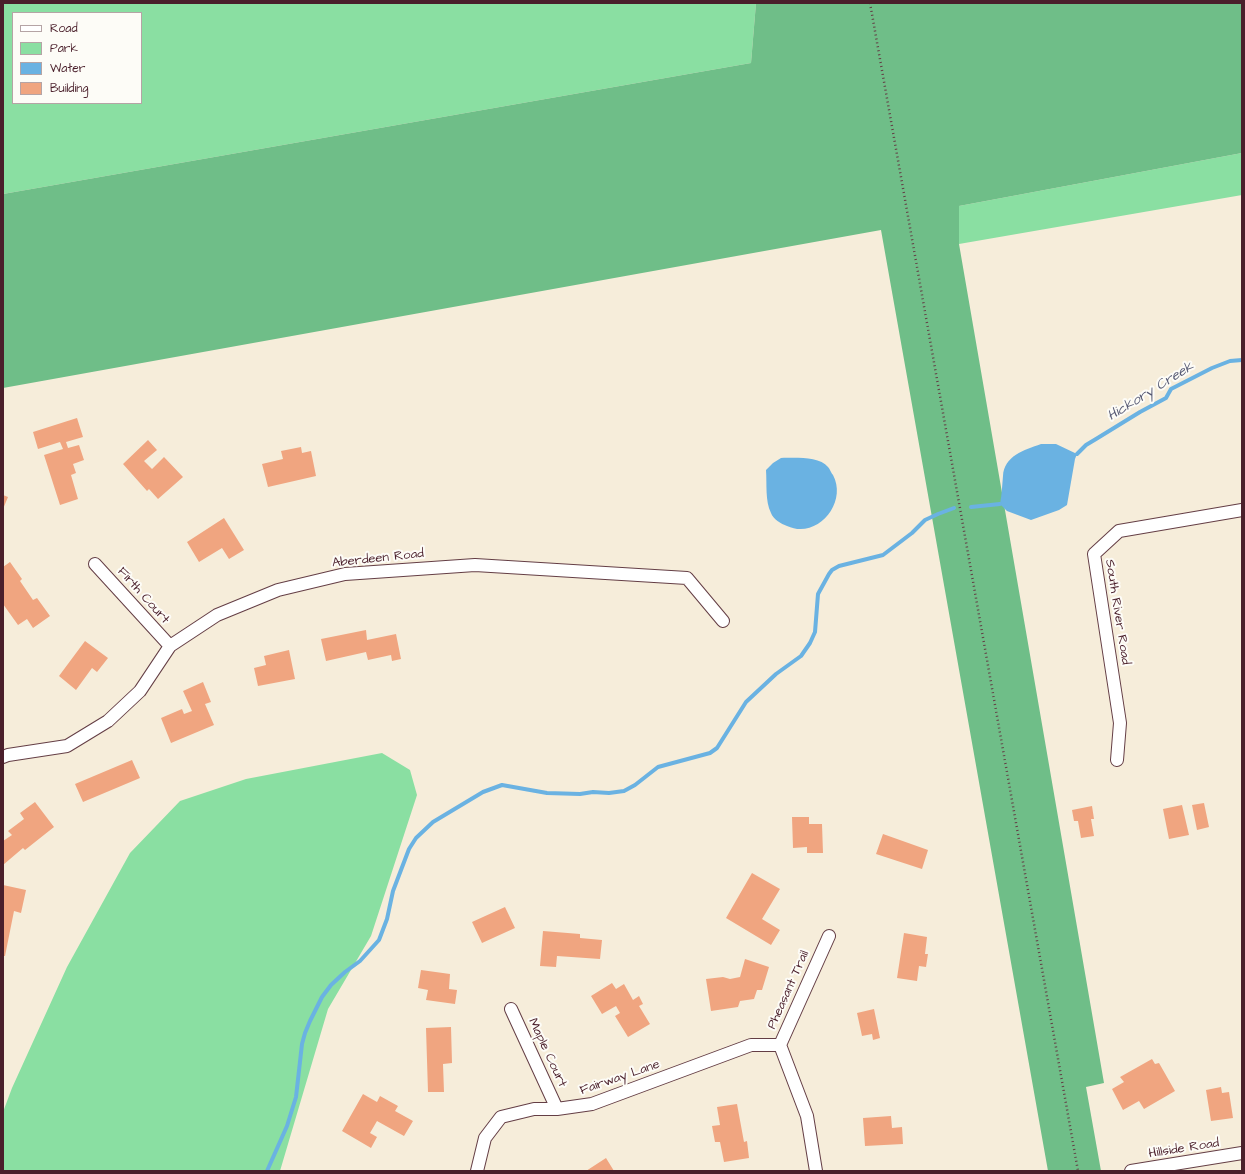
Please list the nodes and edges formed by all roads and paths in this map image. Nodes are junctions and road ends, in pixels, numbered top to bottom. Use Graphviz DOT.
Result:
graph roads {
  1 [pos="870,3"];
  2 [pos="1242,510"];
  3 [pos="95,564"];
  4 [pos="722,621"];
  5 [pos="170,646"];
  6 [pos="3,757"];
  7 [pos="1117,760"];
  8 [pos="829,936"];
  9 [pos="511,1009"];
  10 [pos="780,1045"];
  11 [pos="557,1109"];
  12 [pos="1242,1153"];
  13 [pos="476,1171"];
  14 [pos="816,1171"];
  15 [pos="1078,1171"];
  16 [pos="1131,1171"];
  1 -- 15 [label="path"];
  2 -- 7 [label="street, South River Road"];
  3 -- 5 [label="street, Firth Court"];
  4 -- 5 [label="street, Aberdeen Road"];
  5 -- 6 [label="street, Aberdeen Road"];
  8 -- 10 [label="street, Pheasant Trail"];
  9 -- 11 [label="street, Maple Court"];
  10 -- 11 [label="street, Fairway Lane"];
  10 -- 14 [label="street, Pheasant Trail"];
  11 -- 13 [label="street, Fairway Lane"];
  12 -- 16 [label="street, Hillside Road"];
}
